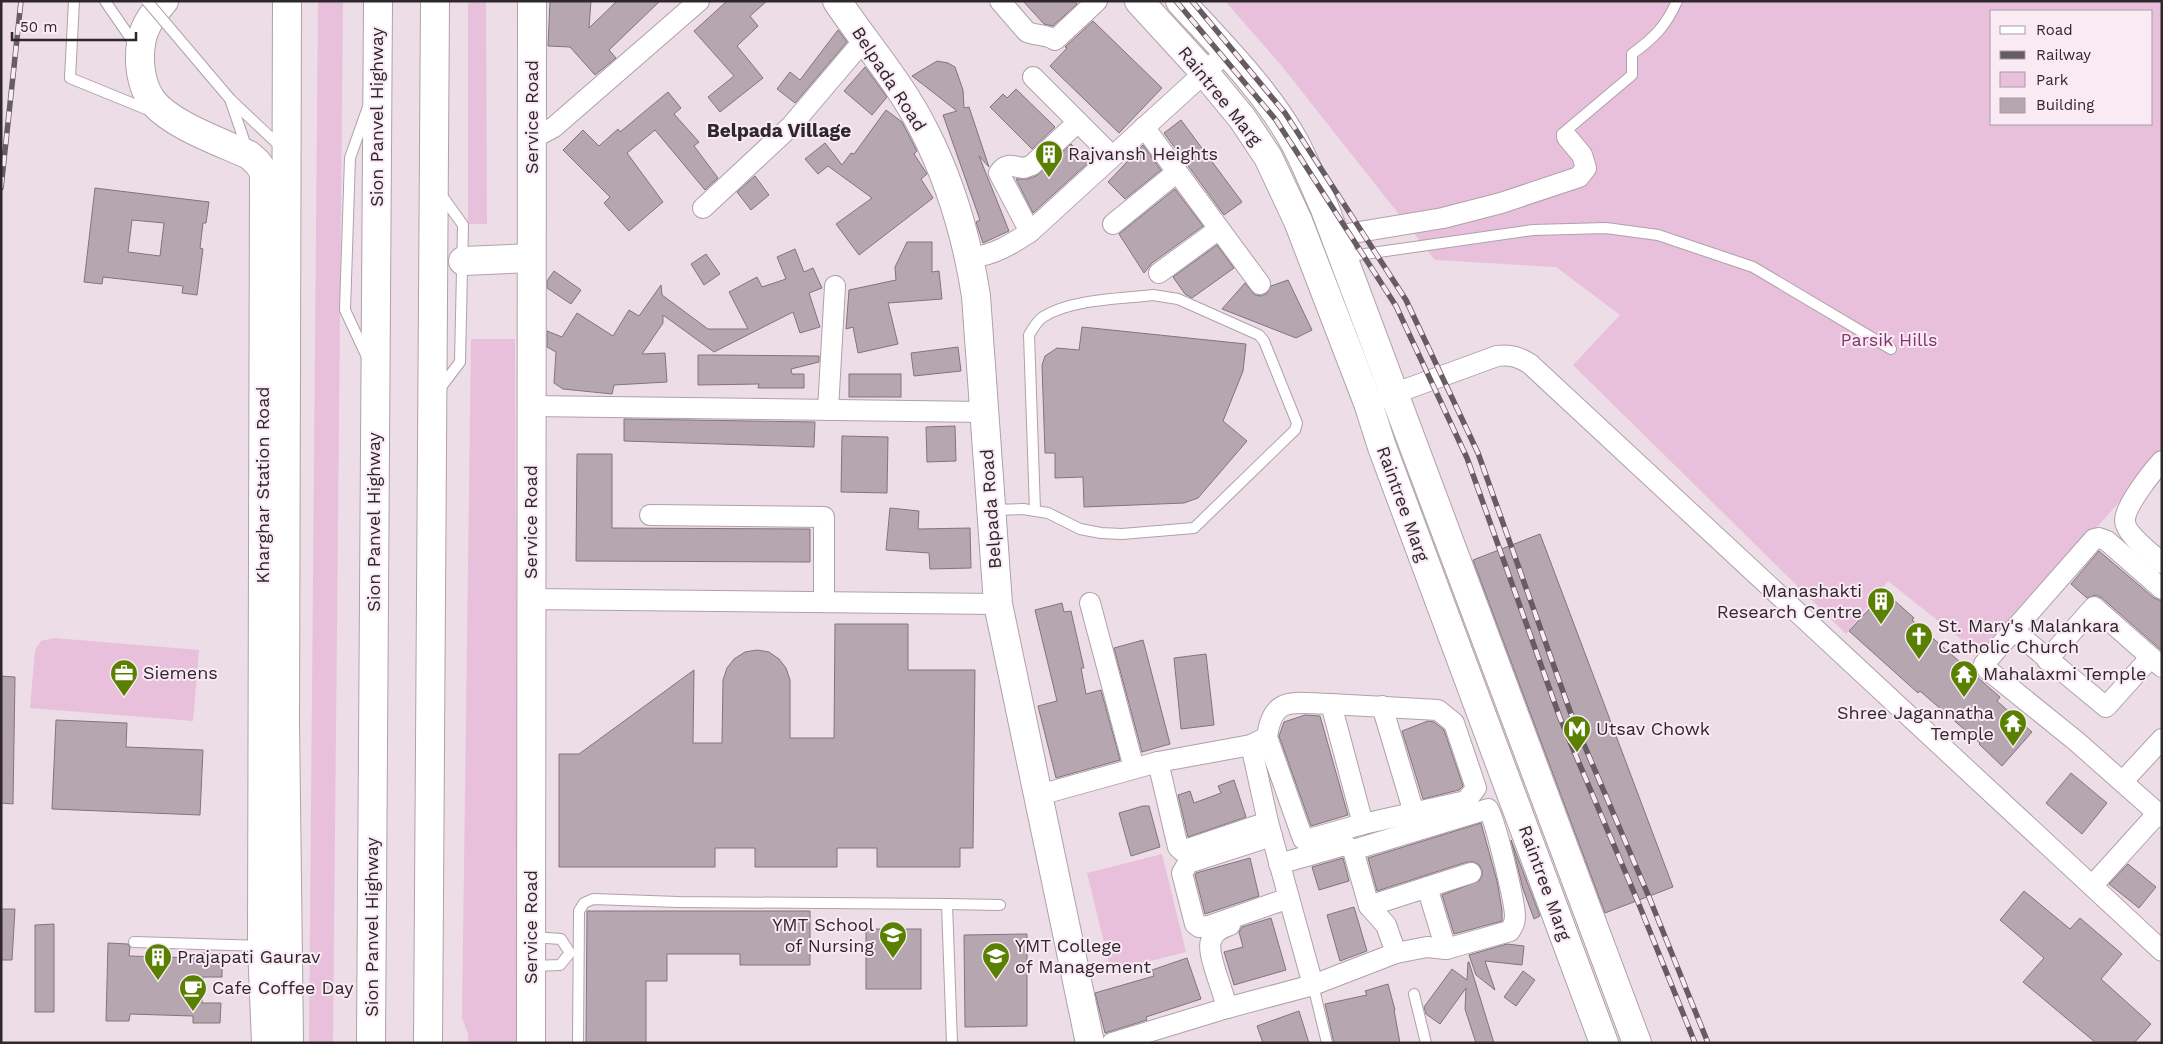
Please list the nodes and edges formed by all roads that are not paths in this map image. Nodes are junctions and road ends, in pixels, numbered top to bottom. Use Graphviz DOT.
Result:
graph roads {
  1 [pos="74,1"];
  2 [pos="105,1"];
  3 [pos="147,1"];
  4 [pos="164,1"];
  5 [pos="287,1"];
  6 [pos="378,1"];
  7 [pos="435,1"];
  8 [pos="532,1"];
  9 [pos="699,1"];
  10 [pos="837,1"];
  11 [pos="1000,1"];
  12 [pos="1097,1"];
  13 [pos="1138,1"];
  14 [pos="1180,1"];
  15 [pos="1677,1"];
  16 [pos="864,40"];
  17 [pos="140,51"];
  18 [pos="1227,52"];
  19 [pos="1204,72"];
  20 [pos="1033,77"];
  21 [pos="230,99"];
  22 [pos="175,121"];
  23 [pos="1078,122"];
  24 [pos="1144,128"];
  25 [pos="532,134"];
  26 [pos="1567,137"];
  27 [pos="286,152"];
  28 [pos="249,155"];
  29 [pos="1112,156"];
  30 [pos="1177,172"];
  31 [pos="434,184"];
  32 [pos="703,208"];
  33 [pos="1113,224"];
  34 [pos="1219,229"];
  35 [pos="1030,232"];
  36 [pos="1339,246"];
  37 [pos="531,258"];
  38 [pos="970,258"];
  39 [pos="463,261"];
  40 [pos="1159,274"];
  41 [pos="1260,284"];
  42 [pos="835,286"];
  43 [pos="1891,349"];
  44 [pos="1396,393"];
  45 [pos="432,398"];
  46 [pos="1368,403"];
  47 [pos="531,406"];
  48 [pos="828,410"];
  49 [pos="984,412"];
  50 [pos="2162,461"];
  51 [pos="992,510"];
  52 [pos="1035,510"];
  53 [pos="650,515"];
  54 [pos="2162,563"];
  55 [pos="2162,588"];
  56 [pos="531,599"];
  57 [pos="824,602"];
  58 [pos="1090,603"];
  59 [pos="998,604"];
  60 [pos="2013,630"];
  61 [pos="2047,660"];
  62 [pos="2156,662"];
  63 [pos="1331,704"];
  64 [pos="1382,706"];
  65 [pos="274,721"];
  66 [pos="2162,739"];
  67 [pos="1259,741"];
  68 [pos="1147,765"];
  69 [pos="2123,781"];
  70 [pos="1155,786"];
  71 [pos="1039,795"];
  72 [pos="1414,813"];
  73 [pos="2160,815"];
  74 [pos="1363,824"];
  75 [pos="1271,834"];
  76 [pos="1301,836"];
  77 [pos="1353,850"];
  78 [pos="1279,864"];
  79 [pos="1470,872"];
  80 [pos="2092,886"];
  81 [pos="1427,887"];
  82 [pos="1290,900"];
  83 [pos="947,904"];
  84 [pos="1000,905"];
  85 [pos="1369,906"];
  86 [pos="531,937"];
  87 [pos="134,942"];
  88 [pos="262,946"];
  89 [pos="1446,949"];
  90 [pos="2162,951"];
  91 [pos="574,953"];
  92 [pos="1396,953"];
  93 [pos="531,966"];
  94 [pos="1314,985"];
  95 [pos="1414,994"];
  96 [pos="1227,1008"];
  97 [pos="266,1043"];
  98 [pos="289,1043"];
  99 [pos="371,1043"];
  100 [pos="428,1043"];
  101 [pos="531,1043"];
  102 [pos="578,1043"];
  103 [pos="952,1043"];
  104 [pos="1090,1043"];
  105 [pos="1112,1043"];
  106 [pos="1326,1043"];
  107 [pos="1426,1043"];
  108 [pos="1604,1043"];
  109 [pos="1637,1043"];
  1 -- 22 [label="lane"];
  2 -- 17 [label="lane"];
  3 -- 21 [label="lane, bridge"];
  4 -- 17 [label="main road, Kharghar Station Road"];
  5 -- 27 [label="main road, Kharghar Station Road"];
  6 -- 99 [label="main road, Sion Panvel Highway"];
  7 -- 31 [label="main road"];
  8 -- 25 [label="main road, Service Road"];
  9 -- 25 [label="street"];
  10 -- 16 [label="main road, Belpada Road"];
  11 -- 12 [label="street"];
  13 -- 19 [label="main road, Raintree Marg"];
  14 -- 18 [label="main road, Raintree Marg"];
  15 -- 26 [label="lane"];
  16 -- 32 [label="street"];
  16 -- 38 [label="main road, Belpada Road"];
  17 -- 22 [label="main road, Kharghar Station Road"];
  18 -- 19 [label="street"];
  18 -- 36 [label="main road, Raintree Marg"];
  19 -- 24 [label="street"];
  19 -- 46 [label="main road, Raintree Marg"];
  20 -- 23 [label="street"];
  21 -- 27 [label="lane"];
  21 -- 28 [label="lane"];
  22 -- 28 [label="main road, Kharghar Station Road"];
  23 -- 29 [label="street"];
  23 -- 35 [label="street"];
  24 -- 29 [label="street"];
  24 -- 30 [label="street"];
  25 -- 37 [label="main road, Service Road"];
  26 -- 36 [label="street"];
  27 -- 65 [label="main road, Kharghar Station Road"];
  28 -- 65 [label="main road, Kharghar Station Road"];
  29 -- 35 [label="street"];
  30 -- 33 [label="street"];
  30 -- 34 [label="street"];
  31 -- 39 [label="lane"];
  31 -- 45 [label="main road"];
  34 -- 40 [label="street"];
  34 -- 41 [label="street"];
  35 -- 38 [label="street"];
  36 -- 43 [label="lane"];
  36 -- 44 [label="main road, Raintree Marg"];
  37 -- 39 [label="main road"];
  37 -- 47 [label="main road, Service Road"];
  38 -- 49 [label="main road, Belpada Road"];
  39 -- 45 [label="lane"];
  42 -- 48 [label="street"];
  44 -- 46 [label="street"];
  44 -- 80 [label="street"];
  44 -- 109 [label="main road, Raintree Marg"];
  45 -- 100 [label="main road"];
  46 -- 108 [label="main road, Raintree Marg"];
  47 -- 48 [label="street"];
  47 -- 56 [label="main road, Service Road"];
  48 -- 49 [label="street"];
  49 -- 51 [label="main road, Belpada Road"];
  50 -- 54 [label="street"];
  51 -- 52 [label="lane"];
  51 -- 59 [label="main road, Belpada Road"];
  52 -- 52 [label="lane"];
  53 -- 57 [label="street"];
  55 -- 60 [label="street"];
  56 -- 57 [label="street"];
  56 -- 86 [label="main road, Service Road"];
  57 -- 59 [label="street"];
  58 -- 68 [label="street"];
  59 -- 71 [label="main road, Belpada Road"];
  60 -- 61 [label="street"];
  60 -- 69 [label="street"];
  61 -- 62 [label="street"];
  61 -- 62 [label="street"];
  63 -- 64 [label="street"];
  63 -- 67 [label="street"];
  63 -- 74 [label="street"];
  64 -- 72 [label="street"];
  64 -- 72 [label="street"];
  65 -- 88 [label="main road, Kharghar Station Road"];
  65 -- 98 [label="main road, Kharghar Station Road"];
  66 -- 69 [label="street"];
  67 -- 68 [label="street"];
  67 -- 75 [label="street"];
  67 -- 76 [label="street"];
  68 -- 70 [label="street"];
  68 -- 71 [label="street"];
  68 -- 75 [label="street"];
  69 -- 73 [label="street"];
  71 -- 104 [label="main road, Belpada Road"];
  72 -- 74 [label="street"];
  73 -- 80 [label="street"];
  74 -- 76 [label="street"];
  75 -- 76 [label="street"];
  75 -- 78 [label="street"];
  75 -- 82 [label="street"];
  77 -- 78 [label="street"];
  77 -- 85 [label="street"];
  77 -- 89 [label="street"];
  78 -- 82 [label="street"];
  79 -- 81 [label="street"];
  80 -- 90 [label="street"];
  81 -- 85 [label="street"];
  81 -- 89 [label="street"];
  82 -- 94 [label="street"];
  82 -- 96 [label="street"];
  83 -- 84 [label="lane"];
  83 -- 91 [label="lane"];
  83 -- 103 [label="lane"];
  85 -- 92 [label="street"];
  86 -- 91 [label="lane"];
  86 -- 93 [label="main road, Service Road"];
  87 -- 88 [label="lane"];
  88 -- 97 [label="main road, Kharghar Station Road"];
  89 -- 92 [label="street"];
  91 -- 93 [label="lane"];
  91 -- 102 [label="lane"];
  92 -- 94 [label="street"];
  93 -- 101 [label="main road, Service Road"];
  94 -- 96 [label="street"];
  94 -- 106 [label="lane"];
  95 -- 107 [label="lane"];
  96 -- 105 [label="street"];
}
